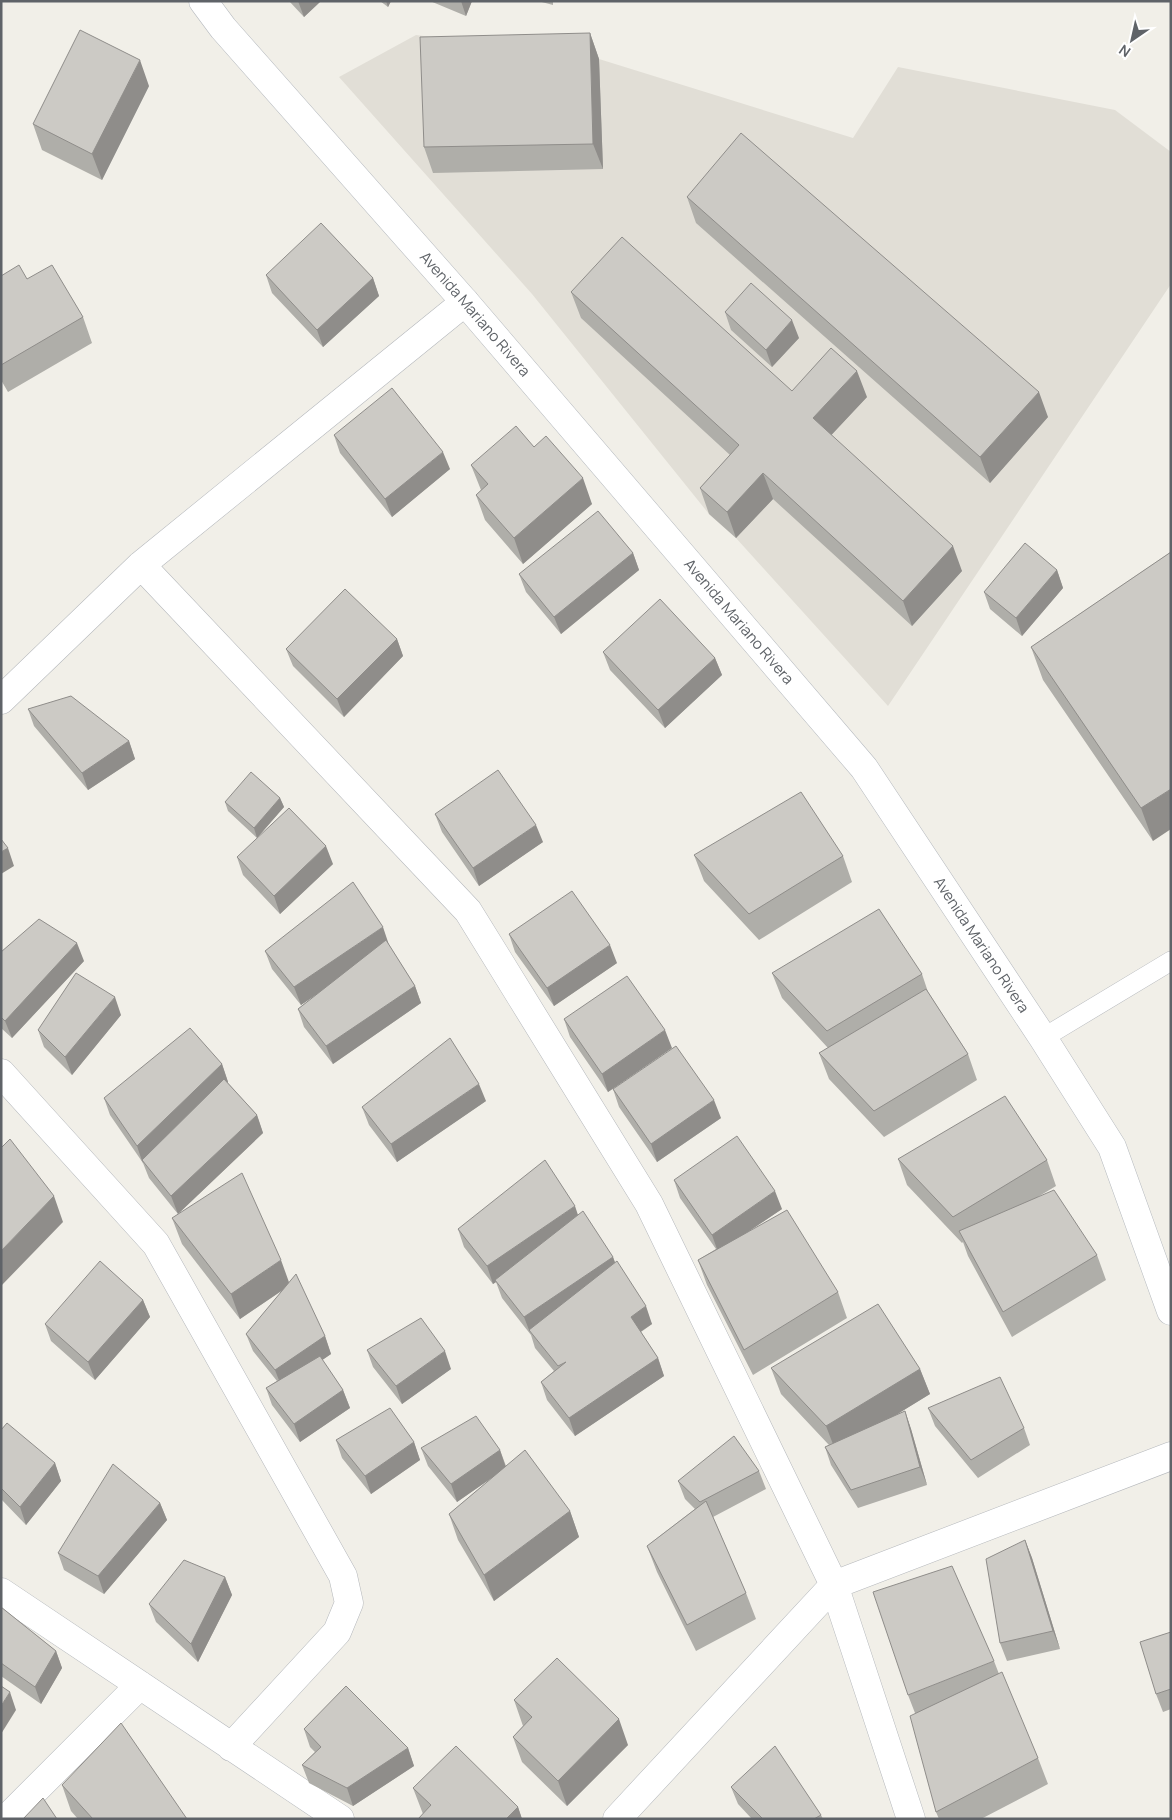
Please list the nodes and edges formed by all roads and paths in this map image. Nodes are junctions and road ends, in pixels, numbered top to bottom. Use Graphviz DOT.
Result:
graph roads {
  1 [pos="202,1"];
  2 [pos="465,302"];
  3 [pos="141,565"];
  4 [pos="1,700"];
  5 [pos="1171,961"];
  6 [pos="1043,1038"];
  7 [pos="1,1073"];
  8 [pos="1171,1311"];
  9 [pos="1171,1456"];
  10 [pos="834,1585"];
  11 [pos="1,1592"];
  12 [pos="140,1685"];
  13 [pos="232,1747"];
  14 [pos="6,1819"];
  15 [pos="340,1819"];
  16 [pos="617,1819"];
  17 [pos="911,1819"];
  1 -- 2 [label="street, Avenida Mariano Rivera"];
  2 -- 3 [label="street"];
  2 -- 6 [label="street, Avenida Mariano Rivera"];
  3 -- 4 [label="street"];
  3 -- 10 [label="street"];
  5 -- 6 [label="lane"];
  6 -- 8 [label="street, Avenida Mariano Rivera"];
  7 -- 13 [label="street"];
  9 -- 10 [label="street"];
  10 -- 16 [label="street"];
  10 -- 17 [label="street"];
  11 -- 12 [label="street"];
  12 -- 13 [label="street"];
  12 -- 14 [label="street"];
  13 -- 15 [label="street"];
}
